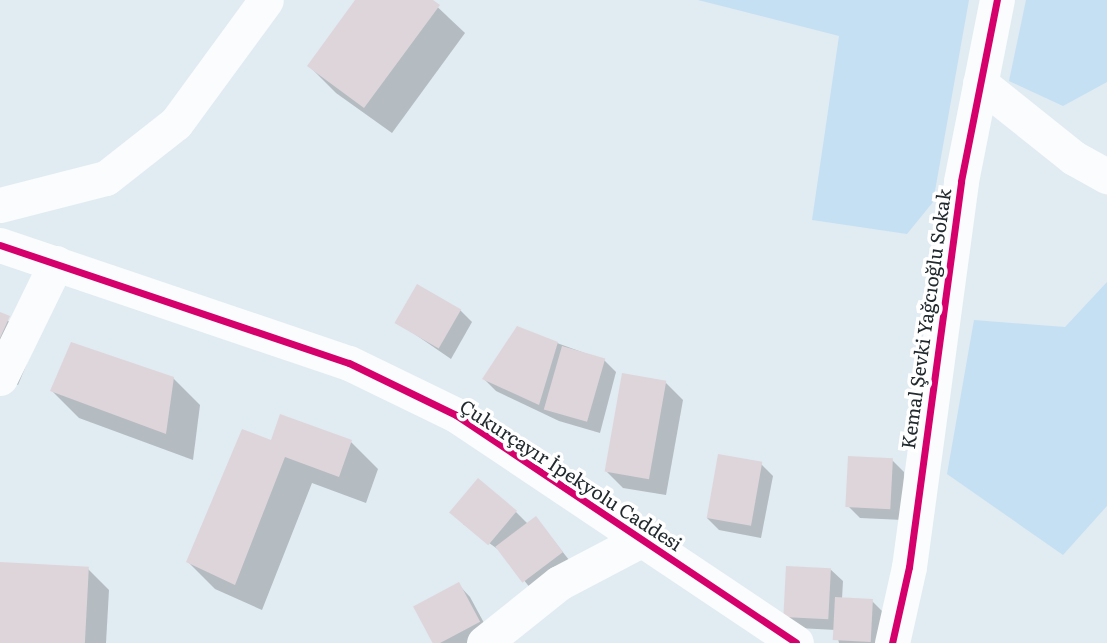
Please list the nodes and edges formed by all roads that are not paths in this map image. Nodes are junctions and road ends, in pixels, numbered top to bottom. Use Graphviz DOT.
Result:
graph roads {
  1 [pos="266,0"];
  2 [pos="997,0"];
  3 [pos="980,83"];
  4 [pos="1107,176"];
  5 [pos="0,205"];
  6 [pos="0,245"];
  7 [pos="56,263"];
  8 [pos="0,378"];
  9 [pos="641,540"];
  10 [pos="484,643"];
  11 [pos="796,643"];
  12 [pos="892,643"];
  1 -- 5 [label="street"];
  2 -- 3 [label="street, Kemal Şevki Yağcıoğlu Sokak"];
  3 -- 4 [label="street"];
  3 -- 12 [label="street, Kemal Şevki Yağcıoğlu Sokak"];
  6 -- 7 [label="street, Çukurçayır İpekyolu Caddesi"];
  7 -- 8 [label="street"];
  7 -- 9 [label="street, Çukurçayır İpekyolu Caddesi"];
  9 -- 10 [label="street"];
  9 -- 11 [label="street, Çukurçayır İpekyolu Caddesi"];
}
